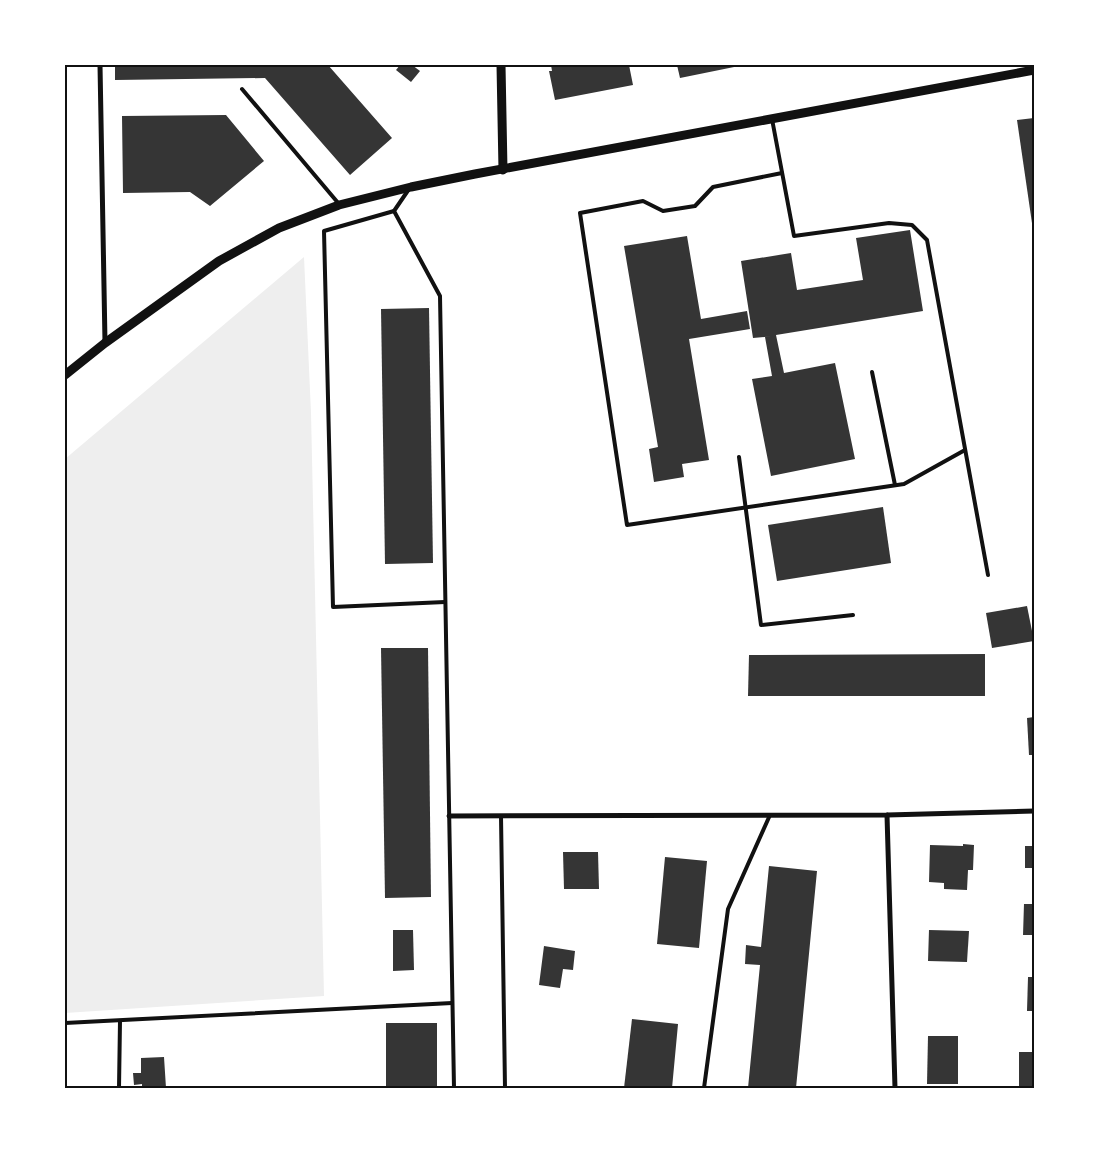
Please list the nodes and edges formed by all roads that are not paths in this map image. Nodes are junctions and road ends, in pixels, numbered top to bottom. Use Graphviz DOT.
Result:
graph roads {
  1 [pos="100,65"];
  2 [pos="500,65"];
  3 [pos="1034,70"];
  4 [pos="242,88"];
  5 [pos="772,119"];
  6 [pos="503,170"];
  7 [pos="782,173"];
  8 [pos="411,187"];
  9 [pos="339,204"];
  10 [pos="394,211"];
  11 [pos="105,343"];
  12 [pos="872,372"];
  13 [pos="65,375"];
  14 [pos="965,450"];
  15 [pos="739,457"];
  16 [pos="894,485"];
  17 [pos="746,508"];
  18 [pos="988,575"];
  19 [pos="446,602"];
  20 [pos="853,615"];
  21 [pos="1034,811"];
  22 [pos="770,815"];
  23 [pos="887,815"];
  24 [pos="449,816"];
  25 [pos="501,816"];
  26 [pos="452,1003"];
  27 [pos="120,1020"];
  28 [pos="65,1023"];
  29 [pos="119,1088"];
  30 [pos="454,1088"];
  31 [pos="505,1088"];
  32 [pos="704,1088"];
  33 [pos="895,1088"];
  1 -- 11 [label="street"];
  2 -- 6 [label="street"];
  3 -- 5 [label="street"];
  4 -- 9 [label="lane"];
  5 -- 6 [label="street"];
  5 -- 7 [label="lane"];
  6 -- 8 [label="street"];
  7 -- 14 [label="lane"];
  7 -- 17 [label="lane"];
  8 -- 9 [label="street"];
  8 -- 10 [label="lane"];
  9 -- 11 [label="street"];
  10 -- 19 [label="lane"];
  10 -- 19 [label="lane"];
  11 -- 13 [label="street"];
  12 -- 16 [label="lane"];
  14 -- 16 [label="lane"];
  14 -- 18 [label="lane"];
  15 -- 17 [label="lane"];
  16 -- 17 [label="lane"];
  17 -- 20 [label="lane"];
  19 -- 24 [label="lane"];
  21 -- 23 [label="street"];
  22 -- 23 [label="street"];
  22 -- 25 [label="street"];
  22 -- 32 [label="lane"];
  23 -- 33 [label="street"];
  24 -- 25 [label="street"];
  24 -- 26 [label="lane"];
  25 -- 31 [label="lane"];
  26 -- 27 [label="lane"];
  26 -- 30 [label="lane"];
  27 -- 28 [label="lane"];
  27 -- 29 [label="lane"];
}
